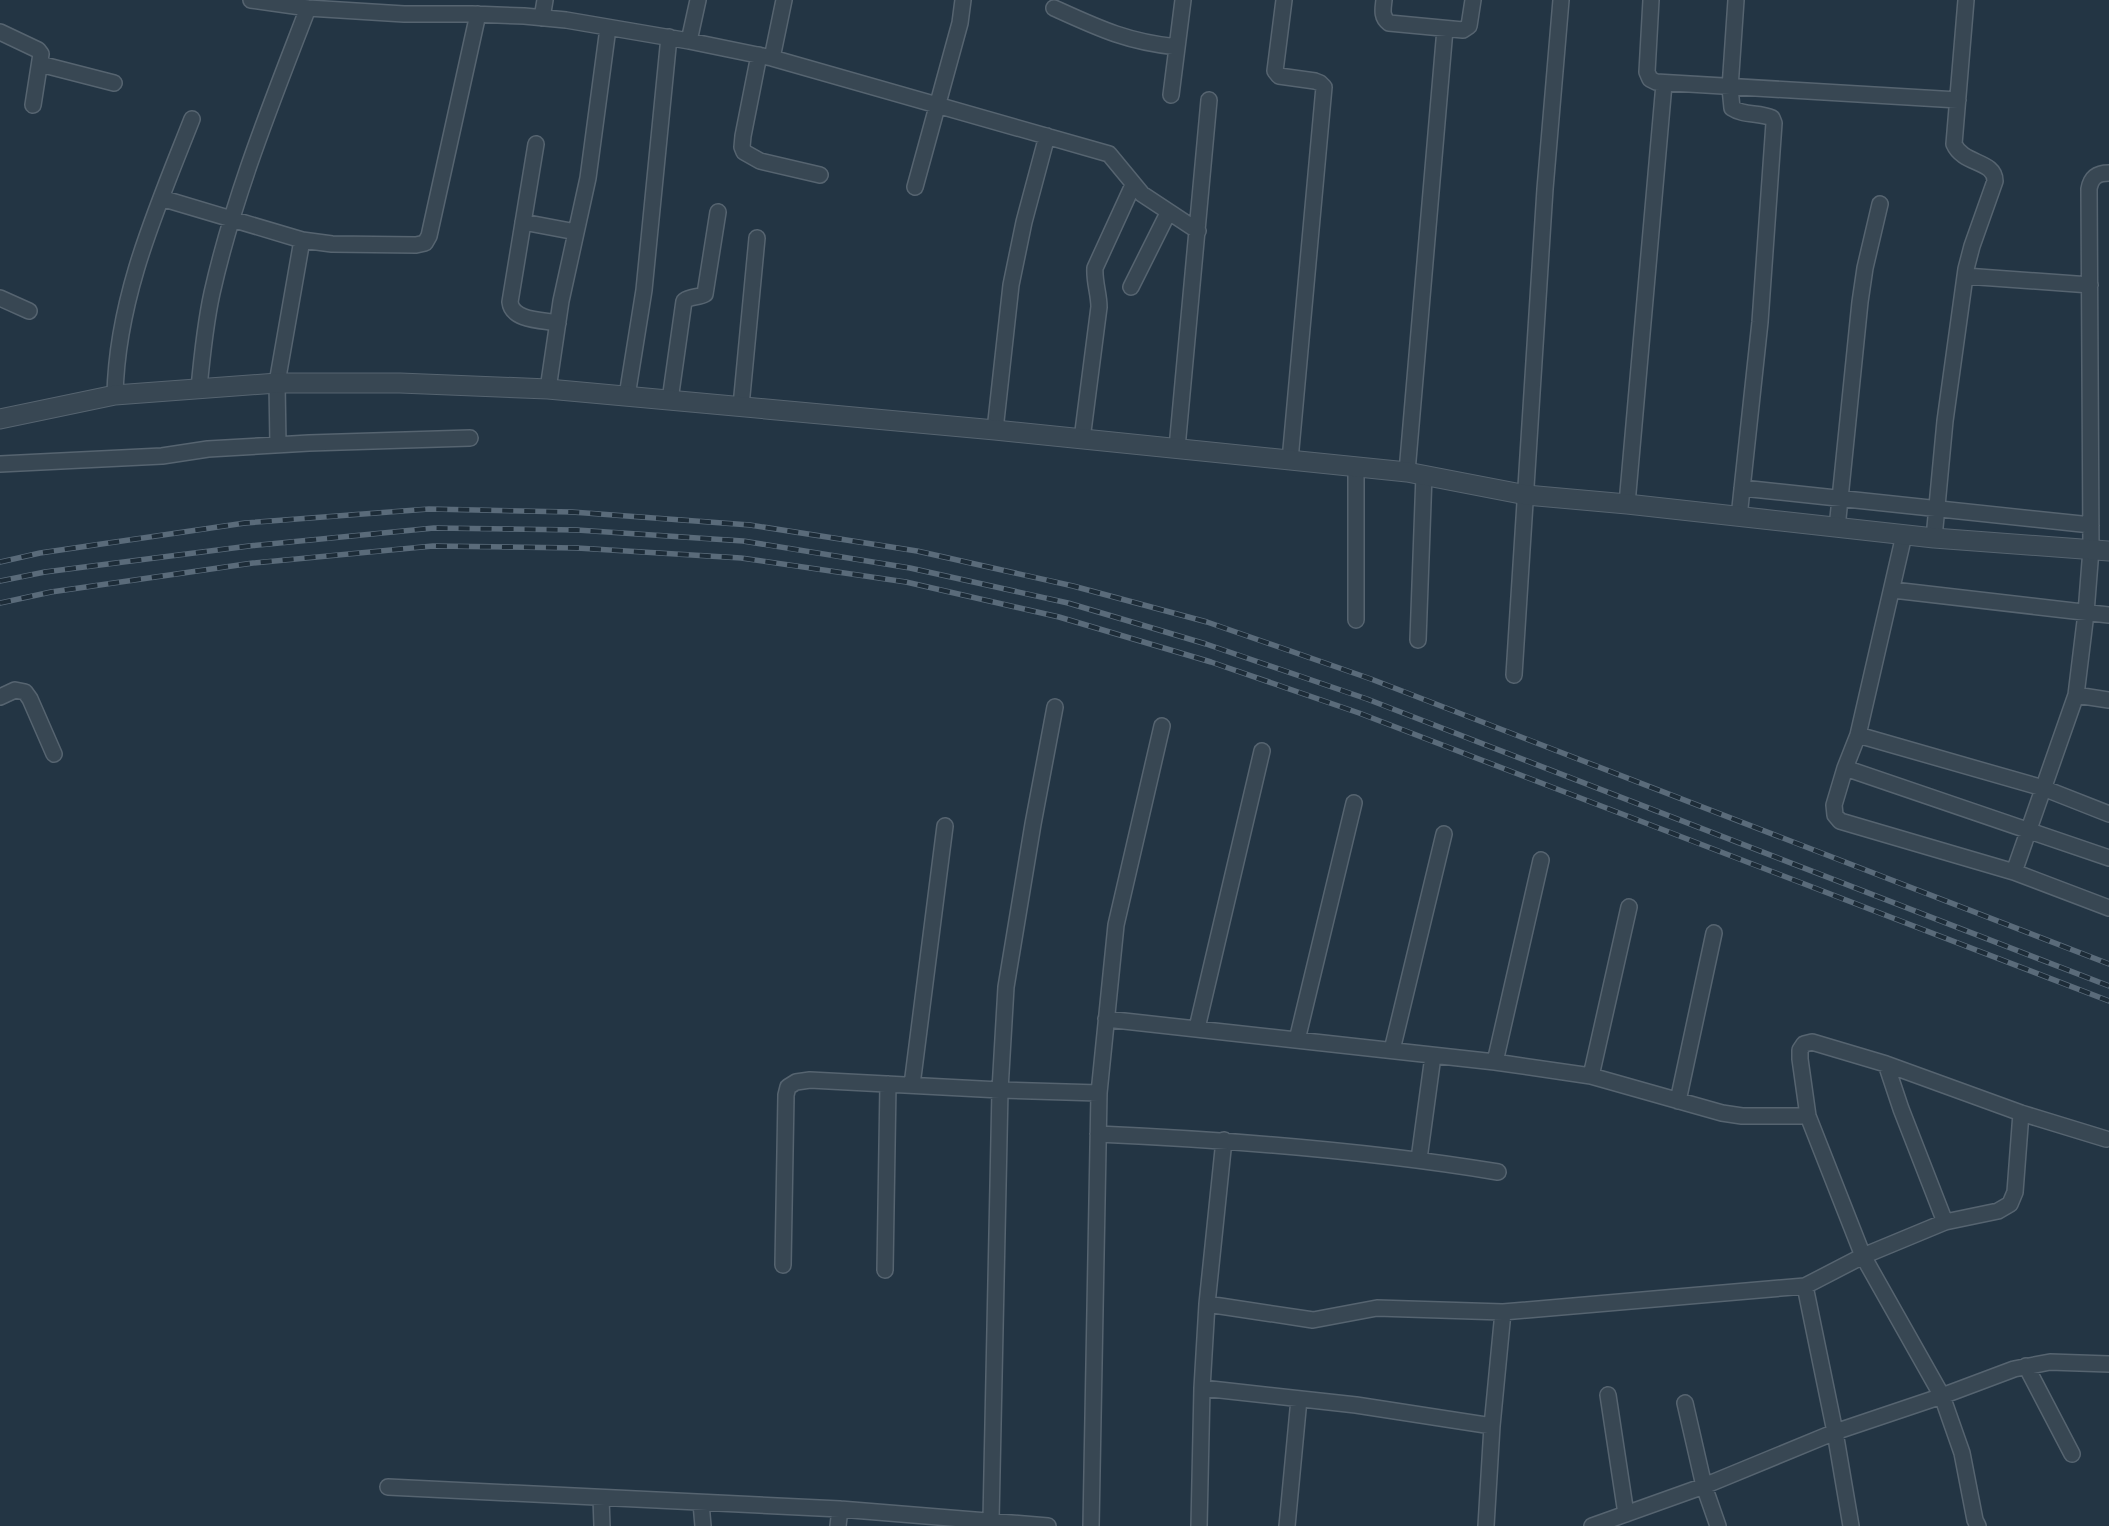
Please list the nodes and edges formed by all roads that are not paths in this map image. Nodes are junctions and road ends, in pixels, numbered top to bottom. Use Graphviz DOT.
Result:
graph roads {
  1 [pos="251,0"];
  2 [pos="544,0"];
  3 [pos="698,0"];
  4 [pos="784,0"];
  5 [pos="963,0"];
  6 [pos="1183,0"];
  7 [pos="1284,0"];
  8 [pos="1384,0"];
  9 [pos="1473,0"];
  10 [pos="1562,0"];
  11 [pos="1651,0"];
  12 [pos="1736,0"];
  13 [pos="1966,0"];
  14 [pos="308,8"];
  15 [pos="1054,8"];
  16 [pos="478,14"];
  17 [pos="542,18"];
  18 [pos="608,28"];
  19 [pos="1445,29"];
  20 [pos="0,32"];
  21 [pos="668,37"];
  22 [pos="689,41"];
  23 [pos="1177,48"];
  24 [pos="766,57"];
  25 [pos="40,64"];
  26 [pos="114,83"];
  27 [pos="1664,84"];
  28 [pos="1730,88"];
  29 [pos="1171,95"];
  30 [pos="1209,100"];
  31 [pos="1958,100"];
  32 [pos="936,104"];
  33 [pos="33,105"];
  34 [pos="192,119"];
  35 [pos="1047,136"];
  36 [pos="536,144"];
  37 [pos="2109,173"];
  38 [pos="820,175"];
  39 [pos="1134,185"];
  40 [pos="915,187"];
  41 [pos="160,198"];
  42 [pos="1880,204"];
  43 [pos="718,212"];
  44 [pos="1168,213"];
  45 [pos="232,218"];
  46 [pos="523,222"];
  47 [pos="1198,231"];
  48 [pos="576,232"];
  49 [pos="757,238"];
  50 [pos="302,240"];
  51 [pos="1965,276"];
  52 [pos="2090,285"];
  53 [pos="1131,287"];
  54 [pos="0,298"];
  55 [pos="29,312"];
  56 [pos="558,323"];
  57 [pos="277,383"];
  58 [pos="199,388"];
  59 [pos="548,389"];
  60 [pos="115,395"];
  61 [pos="627,396"];
  62 [pos="670,400"];
  63 [pos="741,406"];
  64 [pos="0,419"];
  65 [pos="995,430"];
  66 [pos="470,438"];
  67 [pos="1082,439"];
  68 [pos="278,445"];
  69 [pos="1177,448"];
  70 [pos="1290,460"];
  71 [pos="0,464"];
  72 [pos="1356,466"];
  73 [pos="1416,473"];
  74 [pos="1742,488"];
  75 [pos="1526,496"];
  76 [pos="1839,498"];
  77 [pos="1627,504"];
  78 [pos="1937,508"];
  79 [pos="1739,517"];
  80 [pos="2091,525"];
  81 [pos="1836,528"];
  82 [pos="1904,535"];
  83 [pos="1934,538"];
  84 [pos="2100,550"];
  85 [pos="1893,590"];
  86 [pos="2086,613"];
  87 [pos="2109,615"];
  88 [pos="1356,620"];
  89 [pos="1418,640"];
  90 [pos="1514,675"];
  91 [pos="2076,694"];
  92 [pos="0,698"];
  93 [pos="2109,700"];
  94 [pos="1055,707"];
  95 [pos="1162,726"];
  96 [pos="1858,736"];
  97 [pos="1262,752"];
  98 [pos="54,754"];
  99 [pos="1846,768"];
  100 [pos="2043,788"];
  101 [pos="1354,802"];
  102 [pos="2109,814"];
  103 [pos="945,826"];
  104 [pos="2028,831"];
  105 [pos="1444,834"];
  106 [pos="2109,858"];
  107 [pos="1541,860"];
  108 [pos="2014,872"];
  109 [pos="1629,907"];
  110 [pos="2109,908"];
  111 [pos="1714,933"];
  112 [pos="1106,1018"];
  113 [pos="1197,1028"];
  114 [pos="1297,1040"];
  115 [pos="1392,1050"];
  116 [pos="1432,1056"];
  117 [pos="1495,1062"];
  118 [pos="1886,1064"];
  119 [pos="1591,1076"];
  120 [pos="888,1084"];
  121 [pos="912,1085"];
  122 [pos="1000,1090"];
  123 [pos="1099,1093"];
  124 [pos="1678,1101"];
  125 [pos="2021,1114"];
  126 [pos="1808,1116"];
  127 [pos="1098,1134"];
  128 [pos="2106,1139"];
  129 [pos="1224,1140"];
  130 [pos="1419,1159"];
  131 [pos="1498,1172"];
  132 [pos="1945,1222"];
  133 [pos="1863,1256"];
  134 [pos="783,1265"];
  135 [pos="885,1270"];
  136 [pos="1804,1286"];
  137 [pos="1208,1304"];
  138 [pos="1503,1312"];
  139 [pos="2109,1364"];
  140 [pos="2026,1366"];
  141 [pos="1202,1388"];
  142 [pos="1608,1395"];
  143 [pos="1942,1396"];
  144 [pos="1299,1399"];
  145 [pos="1685,1403"];
  146 [pos="1492,1426"];
  147 [pos="1835,1432"];
  148 [pos="2072,1454"];
  149 [pos="1704,1486"];
  150 [pos="388,1487"];
  151 [pos="601,1498"];
  152 [pos="701,1503"];
  153 [pos="840,1509"];
  154 [pos="1626,1514"];
  155 [pos="898,1520"];
  156 [pos="991,1520"];
  157 [pos="964,1522"];
  158 [pos="602,1526"];
  159 [pos="703,1526"];
  160 [pos="838,1526"];
  161 [pos="1039,1526"];
  162 [pos="1048,1526"];
  163 [pos="1091,1526"];
  164 [pos="1199,1526"];
  165 [pos="1287,1526"];
  166 [pos="1486,1526"];
  167 [pos="1594,1526"];
  168 [pos="1718,1526"];
  169 [pos="1851,1526"];
  170 [pos="1978,1526"];
  1 -- 14 [label="street"];
  2 -- 17 [label="street"];
  3 -- 22 [label="street"];
  4 -- 24 [label="street"];
  5 -- 32 [label="street"];
  6 -- 23 [label="street"];
  7 -- 70 [label="street"];
  8 -- 19 [label="street"];
  9 -- 19 [label="street"];
  10 -- 75 [label="street"];
  11 -- 27 [label="street"];
  12 -- 28 [label="street"];
  13 -- 31 [label="street"];
  14 -- 16 [label="street"];
  14 -- 45 [label="street"];
  15 -- 23 [label="street"];
  16 -- 17 [label="street"];
  16 -- 50 [label="street"];
  17 -- 18 [label="street"];
  18 -- 21 [label="street"];
  18 -- 48 [label="street"];
  19 -- 73 [label="street"];
  20 -- 25 [label="street"];
  21 -- 22 [label="street"];
  21 -- 61 [label="street"];
  22 -- 24 [label="street"];
  23 -- 29 [label="street"];
  24 -- 32 [label="street"];
  24 -- 38 [label="street"];
  25 -- 26 [label="street"];
  25 -- 33 [label="street"];
  27 -- 28 [label="street"];
  27 -- 77 [label="street"];
  28 -- 31 [label="street"];
  28 -- 74 [label="street"];
  30 -- 47 [label="street"];
  31 -- 51 [label="street"];
  32 -- 35 [label="street"];
  32 -- 40 [label="street"];
  34 -- 41 [label="street"];
  35 -- 39 [label="street"];
  35 -- 65 [label="street"];
  36 -- 46 [label="street"];
  37 -- 52 [label="street"];
  39 -- 44 [label="street"];
  39 -- 67 [label="street"];
  41 -- 45 [label="street"];
  41 -- 60 [label="street"];
  42 -- 76 [label="street"];
  43 -- 62 [label="street"];
  44 -- 47 [label="street"];
  44 -- 53 [label="street"];
  45 -- 50 [label="street"];
  45 -- 58 [label="street"];
  46 -- 48 [label="street"];
  46 -- 56 [label="street"];
  47 -- 69 [label="street"];
  48 -- 56 [label="street"];
  49 -- 63 [label="street"];
  50 -- 57 [label="street"];
  51 -- 52 [label="street"];
  51 -- 78 [label="street"];
  52 -- 80 [label="street"];
  54 -- 55 [label="street"];
  56 -- 59 [label="street"];
  57 -- 58 [label="street"];
  57 -- 59 [label="street"];
  57 -- 68 [label="street"];
  58 -- 60 [label="street"];
  59 -- 61 [label="street"];
  60 -- 64 [label="street"];
  61 -- 62 [label="street"];
  62 -- 63 [label="street"];
  63 -- 65 [label="street"];
  65 -- 67 [label="street"];
  66 -- 68 [label="street"];
  67 -- 69 [label="street"];
  68 -- 71 [label="street"];
  69 -- 70 [label="street"];
  70 -- 72 [label="street"];
  72 -- 73 [label="street"];
  72 -- 88 [label="street"];
  73 -- 75 [label="street"];
  73 -- 89 [label="street"];
  74 -- 76 [label="street"];
  74 -- 79 [label="street"];
  75 -- 77 [label="street"];
  75 -- 90 [label="street"];
  76 -- 78 [label="street"];
  76 -- 81 [label="street"];
  77 -- 79 [label="street"];
  78 -- 80 [label="street"];
  78 -- 83 [label="street"];
  79 -- 81 [label="street"];
  80 -- 84 [label="street"];
  81 -- 82 [label="street"];
  82 -- 83 [label="street"];
  82 -- 85 [label="street"];
  83 -- 84 [label="street"];
  84 -- 86 [label="street"];
  85 -- 86 [label="street"];
  85 -- 96 [label="street"];
  86 -- 87 [label="street"];
  86 -- 91 [label="street"];
  91 -- 93 [label="street"];
  91 -- 100 [label="street"];
  92 -- 98 [label="street"];
  94 -- 122 [label="street"];
  95 -- 112 [label="street"];
  96 -- 99 [label="street"];
  96 -- 100 [label="street"];
  97 -- 113 [label="street"];
  99 -- 104 [label="street"];
  99 -- 108 [label="street"];
  100 -- 102 [label="street"];
  100 -- 104 [label="street"];
  101 -- 114 [label="street"];
  103 -- 121 [label="street"];
  104 -- 106 [label="street"];
  104 -- 108 [label="street"];
  105 -- 115 [label="street"];
  107 -- 117 [label="street"];
  108 -- 110 [label="street"];
  109 -- 119 [label="street"];
  111 -- 124 [label="street"];
  112 -- 113 [label="street"];
  112 -- 123 [label="street"];
  113 -- 114 [label="street"];
  114 -- 115 [label="street"];
  115 -- 116 [label="street"];
  116 -- 117 [label="street"];
  116 -- 130 [label="street"];
  117 -- 119 [label="street"];
  118 -- 125 [label="street"];
  118 -- 126 [label="street"];
  118 -- 132 [label="street"];
  119 -- 124 [label="street"];
  120 -- 121 [label="street"];
  120 -- 134 [label="street"];
  120 -- 135 [label="street"];
  121 -- 122 [label="street"];
  122 -- 123 [label="street"];
  122 -- 156 [label="street"];
  123 -- 127 [label="street"];
  124 -- 126 [label="street"];
  125 -- 128 [label="street"];
  125 -- 132 [label="street"];
  126 -- 133 [label="street"];
  127 -- 129 [label="street"];
  127 -- 163 [label="street"];
  129 -- 130 [label="street"];
  129 -- 137 [label="street"];
  130 -- 131 [label="street"];
  132 -- 133 [label="street"];
  133 -- 136 [label="street"];
  133 -- 143 [label="street"];
  136 -- 138 [label="street"];
  136 -- 147 [label="street"];
  137 -- 138 [label="street"];
  137 -- 141 [label="street"];
  138 -- 146 [label="street"];
  139 -- 140 [label="street"];
  140 -- 143 [label="street"];
  140 -- 148 [label="street"];
  141 -- 144 [label="street"];
  141 -- 164 [label="street"];
  142 -- 154 [label="street"];
  143 -- 147 [label="street"];
  143 -- 170 [label="street"];
  144 -- 146 [label="street"];
  144 -- 165 [label="street"];
  145 -- 149 [label="street"];
  146 -- 166 [label="street"];
  147 -- 149 [label="street"];
  147 -- 169 [label="street"];
  149 -- 154 [label="street"];
  149 -- 168 [label="street"];
  150 -- 151 [label="street"];
  151 -- 152 [label="street"];
  151 -- 158 [label="street"];
  152 -- 153 [label="street"];
  152 -- 159 [label="street"];
  153 -- 155 [label="street"];
  153 -- 160 [label="street"];
  154 -- 167 [label="street"];
  155 -- 157 [label="street"];
  156 -- 157 [label="street"];
  156 -- 161 [label="street"];
  161 -- 162 [label="street"];
}
